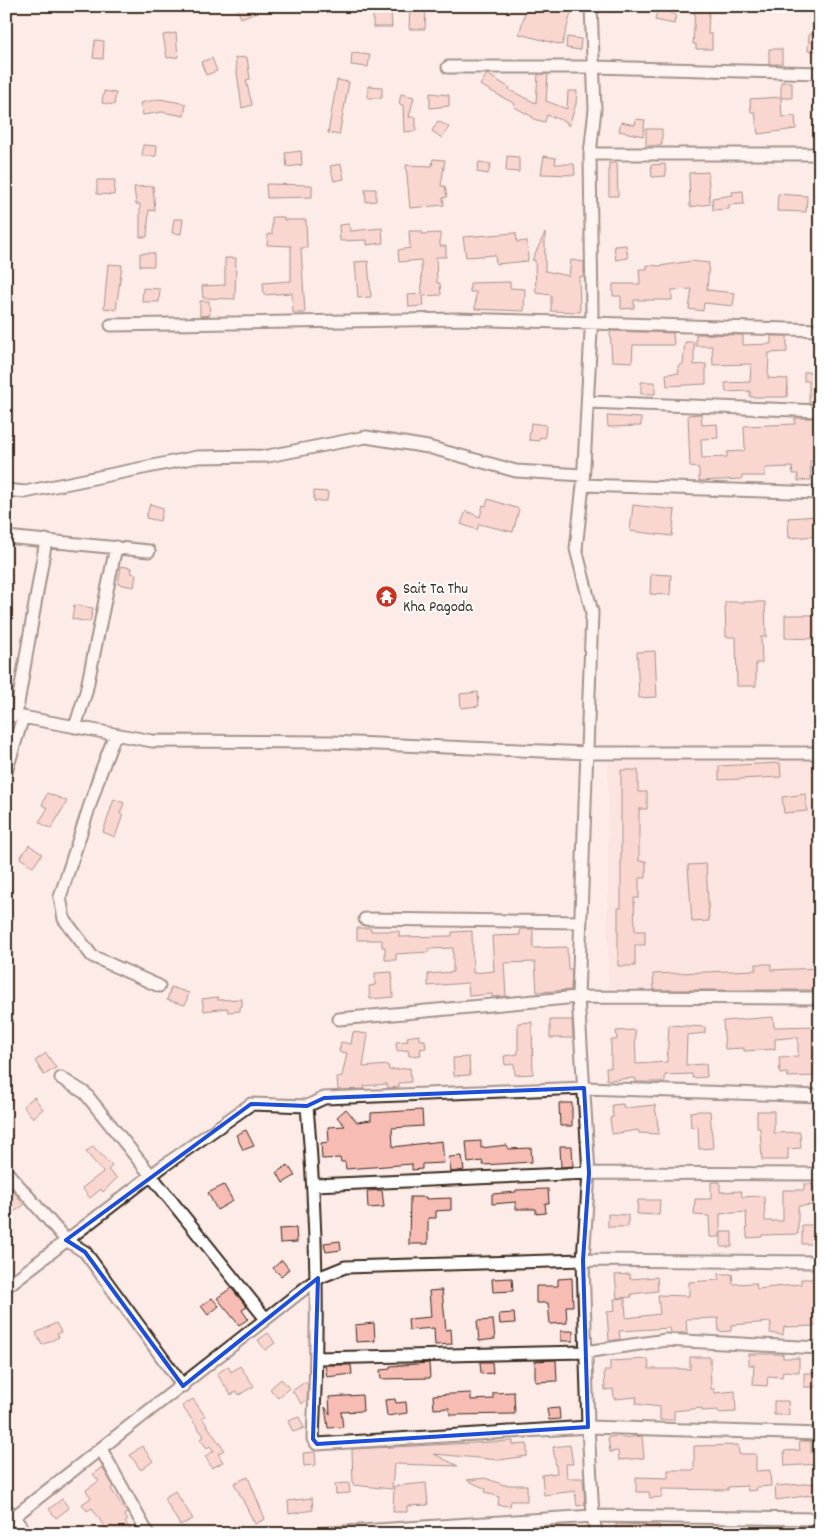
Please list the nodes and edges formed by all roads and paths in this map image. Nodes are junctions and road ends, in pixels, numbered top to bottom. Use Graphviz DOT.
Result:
graph roads {
  1 [pos="592,6"];
  2 [pos="448,67"];
  3 [pos="593,67"];
  4 [pos="820,73"];
  5 [pos="590,154"];
  6 [pos="820,154"];
  7 [pos="592,322"];
  8 [pos="111,325"];
  9 [pos="820,330"];
  10 [pos="588,402"];
  11 [pos="820,411"];
  12 [pos="583,480"];
  13 [pos="6,490"];
  14 [pos="820,493"];
  15 [pos="6,537"];
  16 [pos="46,540"];
  17 [pos="116,547"];
  18 [pos="149,551"];
  19 [pos="15,715"];
  20 [pos="75,727"];
  21 [pos="115,735"];
  22 [pos="588,753"];
  23 [pos="820,753"];
  24 [pos="6,772"];
  25 [pos="365,919"];
  26 [pos="581,922"];
  27 [pos="159,986"];
  28 [pos="578,997"];
  29 [pos="820,998"];
  30 [pos="339,1019"];
  31 [pos="61,1078"];
  32 [pos="584,1088"];
  33 [pos="820,1096"];
  34 [pos="307,1106"];
  35 [pos="6,1171"];
  36 [pos="589,1174"];
  37 [pos="820,1174"];
  38 [pos="149,1176"];
  39 [pos="314,1185"];
  40 [pos="66,1240"];
  41 [pos="583,1260"];
  42 [pos="820,1262"];
  43 [pos="318,1278"];
  44 [pos="6,1287"];
  45 [pos="266,1319"];
  46 [pos="820,1348"];
  47 [pos="585,1352"];
  48 [pos="317,1358"];
  49 [pos="183,1386"];
  50 [pos="588,1427"];
  51 [pos="820,1434"];
  52 [pos="101,1449"];
  53 [pos="9,1516"];
  54 [pos="593,1516"];
  55 [pos="820,1519"];
  56 [pos="27,1534"];
  57 [pos="148,1534"];
  58 [pos="314,1534"];
  59 [pos="596,1534"];
  1 -- 3 [label="street"];
  2 -- 3 [label="street"];
  3 -- 4 [label="street"];
  3 -- 5 [label="street"];
  5 -- 6 [label="street"];
  5 -- 7 [label="street"];
  7 -- 8 [label="street"];
  7 -- 9 [label="street"];
  7 -- 10 [label="street"];
  10 -- 11 [label="street"];
  10 -- 12 [label="street"];
  12 -- 13 [label="street"];
  12 -- 14 [label="street"];
  12 -- 22 [label="street"];
  15 -- 16 [label="street"];
  16 -- 17 [label="street"];
  16 -- 19 [label="street"];
  17 -- 18 [label="street"];
  17 -- 20 [label="street"];
  19 -- 20 [label="street"];
  19 -- 24 [label="street"];
  20 -- 21 [label="street"];
  21 -- 22 [label="street"];
  21 -- 27 [label="street"];
  22 -- 23 [label="street"];
  22 -- 26 [label="street"];
  25 -- 26 [label="street"];
  26 -- 28 [label="street"];
  28 -- 29 [label="street"];
  28 -- 30 [label="street"];
  28 -- 32 [label="street"];
  31 -- 38 [label="street"];
  32 -- 33 [label="street"];
  32 -- 34 [label="street"];
  32 -- 36 [label="street"];
  34 -- 38 [label="street"];
  34 -- 39 [label="street"];
  35 -- 40 [label="street"];
  36 -- 37 [label="street"];
  36 -- 39 [label="street"];
  36 -- 41 [label="street"];
  38 -- 40 [label="street"];
  38 -- 45 [label="street"];
  39 -- 43 [label="street"];
  40 -- 44 [label="street"];
  40 -- 49 [label="street"];
  41 -- 42 [label="street"];
  41 -- 43 [label="street"];
  41 -- 47 [label="street"];
  43 -- 45 [label="street"];
  43 -- 48 [label="street"];
  45 -- 49 [label="street"];
  46 -- 47 [label="street"];
  47 -- 48 [label="street"];
  47 -- 50 [label="street"];
  48 -- 50 [label="street"];
  49 -- 52 [label="street"];
  50 -- 51 [label="street"];
  50 -- 54 [label="street"];
  52 -- 53 [label="street"];
  52 -- 57 [label="street"];
  53 -- 56 [label="street"];
  54 -- 55 [label="street"];
  54 -- 58 [label="street"];
  54 -- 59 [label="street"];
}
